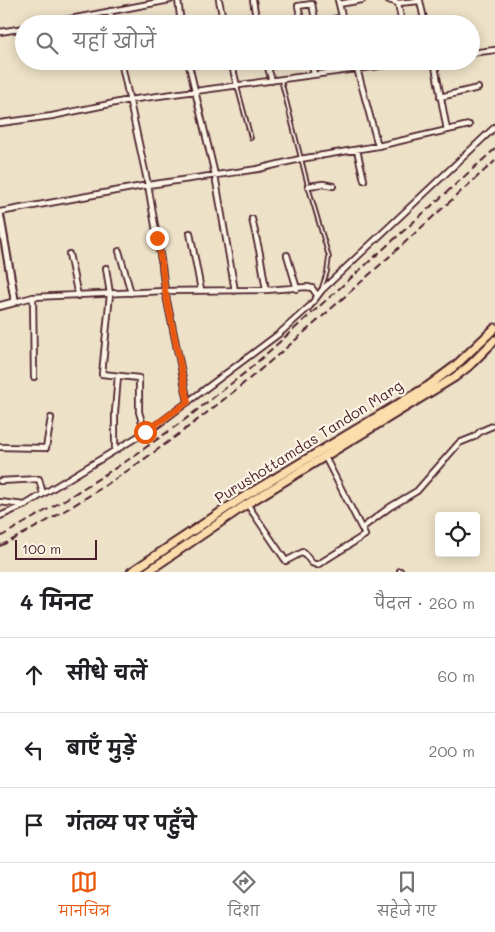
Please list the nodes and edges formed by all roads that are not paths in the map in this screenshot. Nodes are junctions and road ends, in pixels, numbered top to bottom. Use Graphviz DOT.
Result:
graph roads {
  1 [pos="170,0"];
  2 [pos="178,0"];
  3 [pos="219,0"];
  4 [pos="253,0"];
  5 [pos="362,0"];
  6 [pos="389,0"];
  7 [pos="420,1"];
  8 [pos="338,2"];
  9 [pos="398,2"];
  10 [pos="110,11"];
  11 [pos="91,15"];
  12 [pos="111,15"];
  13 [pos="180,15"];
  14 [pos="222,15"];
  15 [pos="256,15"];
  16 [pos="300,15"];
  17 [pos="314,15"];
  18 [pos="341,15"];
  19 [pos="400,15"];
  20 [pos="423,15"];
  21 [pos="15,30"];
  22 [pos="0,32"];
  23 [pos="495,50"];
  24 [pos="480,52"];
  25 [pos="123,70"];
  26 [pos="190,70"];
  27 [pos="234,70"];
  28 [pos="269,70"];
  29 [pos="313,70"];
  30 [pos="349,70"];
  31 [pos="358,70"];
  32 [pos="436,70"];
  33 [pos="314,74"];
  34 [pos="281,80"];
  35 [pos="272,81"];
  36 [pos="237,86"];
  37 [pos="478,88"];
  38 [pos="196,92"];
  39 [pos="440,97"];
  40 [pos="129,100"];
  41 [pos="0,123"];
  42 [pos="469,125"];
  43 [pos="495,127"];
  44 [pos="448,130"];
  45 [pos="251,138"];
  46 [pos="378,146"];
  47 [pos="357,150"];
  48 [pos="300,159"];
  49 [pos="215,175"];
  50 [pos="364,180"];
  51 [pos="148,185"];
  52 [pos="308,186"];
  53 [pos="333,186"];
  54 [pos="0,214"];
  55 [pos="252,219"];
  56 [pos="190,233"];
  57 [pos="119,251"];
  58 [pos="69,254"];
  59 [pos="288,255"];
  60 [pos="106,268"];
  61 [pos="297,289"];
  62 [pos="201,290"];
  63 [pos="235,290"];
  64 [pos="266,290"];
  65 [pos="322,290"];
  66 [pos="165,291"];
  67 [pos="131,293"];
  68 [pos="110,294"];
  69 [pos="317,295"];
  70 [pos="78,296"];
  71 [pos="33,297"];
  72 [pos="15,302"];
  73 [pos="0,306"];
  74 [pos="495,328"];
  75 [pos="495,340"];
  76 [pos="118,376"];
  77 [pos="34,377"];
  78 [pos="188,402"];
  79 [pos="51,418"];
  80 [pos="495,425"];
  81 [pos="145,432"];
  82 [pos="0,447"];
  83 [pos="116,450"];
  84 [pos="324,457"];
  85 [pos="0,481"];
  86 [pos="43,494"];
  87 [pos="0,502"];
  88 [pos="247,504"];
  89 [pos="25,505"];
  90 [pos="0,516"];
  91 [pos="362,528"];
  92 [pos="131,572"];
  93 [pos="147,572"];
  1 -- 10 [label="street"];
  2 -- 13 [label="street"];
  3 -- 14 [label="street"];
  4 -- 15 [label="street"];
  5 -- 8 [label="street"];
  6 -- 9 [label="street"];
  7 -- 9 [label="street"];
  7 -- 20 [label="street"];
  8 -- 18 [label="street"];
  9 -- 19 [label="street"];
  10 -- 11 [label="street"];
  10 -- 12 [label="street"];
  16 -- 17 [label="street"];
  21 -- 22 [label="street"];
  23 -- 24 [label="street"];
  25 -- 40 [label="street"];
  26 -- 38 [label="street"];
  27 -- 36 [label="street"];
  28 -- 35 [label="street"];
  29 -- 33 [label="street"];
  30 -- 33 [label="street"];
  31 -- 46 [label="street"];
  32 -- 39 [label="street"];
  33 -- 34 [label="street"];
  34 -- 35 [label="street"];
  34 -- 48 [label="lane"];
  35 -- 36 [label="street"];
  36 -- 38 [label="street"];
  36 -- 45 [label="lane"];
  37 -- 39 [label="street"];
  38 -- 40 [label="street"];
  38 -- 49 [label="street"];
  39 -- 44 [label="street"];
  40 -- 41 [label="street"];
  40 -- 51 [label="street"];
  42 -- 44 [label="street"];
  43 -- 65 [label="street"];
  44 -- 46 [label="street"];
  46 -- 47 [label="street"];
  47 -- 48 [label="street"];
  47 -- 50 [label="street"];
  48 -- 49 [label="street"];
  48 -- 52 [label="lane"];
  49 -- 51 [label="street"];
  49 -- 63 [label="street"];
  51 -- 54 [label="street"];
  51 -- 66 [label="street"];
  52 -- 53 [label="street"];
  52 -- 65 [label="lane"];
  54 -- 72 [label="street"];
  55 -- 64 [label="street"];
  56 -- 62 [label="street"];
  57 -- 67 [label="street"];
  58 -- 70 [label="street"];
  59 -- 61 [label="street"];
  60 -- 68 [label="street"];
  61 -- 64 [label="street"];
  61 -- 69 [label="street"];
  62 -- 63 [label="street"];
  62 -- 66 [label="street"];
  63 -- 64 [label="street"];
  65 -- 69 [label="street"];
  66 -- 67 [label="street"];
  66 -- 78 [label="street"];
  67 -- 68 [label="street"];
  68 -- 70 [label="street"];
  68 -- 76 [label="street"];
  69 -- 78 [label="street"];
  70 -- 71 [label="street"];
  71 -- 72 [label="street"];
  71 -- 77 [label="street"];
  72 -- 73 [label="street"];
  74 -- 92 [label="main road, Purushottamdas Tandon Marg"];
  75 -- 84 [label="main road"];
  76 -- 81 [label="street"];
  76 -- 83 [label="street"];
  78 -- 81 [label="street"];
  79 -- 82 [label="street"];
  80 -- 91 [label="street"];
  81 -- 83 [label="street"];
  83 -- 86 [label="street"];
  84 -- 88 [label="main road"];
  84 -- 91 [label="street"];
  85 -- 86 [label="street"];
  86 -- 89 [label="street"];
  87 -- 89 [label="street"];
  88 -- 91 [label="street"];
  88 -- 93 [label="main road"];
  89 -- 90 [label="street"];
}
